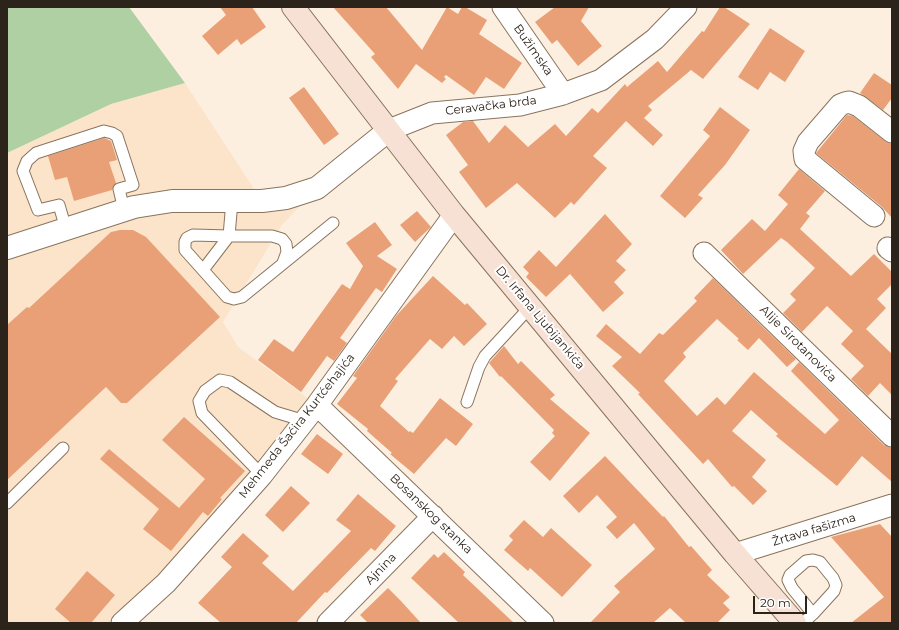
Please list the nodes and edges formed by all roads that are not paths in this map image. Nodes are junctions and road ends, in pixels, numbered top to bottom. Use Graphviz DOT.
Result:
graph roads {
  1 [pos="293,7"];
  2 [pos="503,7"];
  3 [pos="686,7"];
  4 [pos="563,94"];
  5 [pos="388,130"];
  6 [pos="892,132"];
  7 [pos="232,201"];
  8 [pos="124,210"];
  9 [pos="454,215"];
  10 [pos="874,216"];
  11 [pos="333,223"];
  12 [pos="66,229"];
  13 [pos="229,236"];
  14 [pos="7,248"];
  15 [pos="704,253"];
  16 [pos="283,263"];
  17 [pos="203,270"];
  18 [pos="530,307"];
  19 [pos="467,402"];
  20 [pos="311,413"];
  21 [pos="892,436"];
  22 [pos="64,448"];
  23 [pos="262,475"];
  24 [pos="7,503"];
  25 [pos="892,506"];
  26 [pos="433,516"];
  27 [pos="735,554"];
  28 [pos="804,618"];
  29 [pos="122,623"];
  30 [pos="328,623"];
  31 [pos="543,623"];
  32 [pos="804,623"];
  1 -- 5 [label="main road, Dr. Irfana Ljubijankića"];
  2 -- 4 [label="street, Bužimska"];
  3 -- 4 [label="street, Ceravačka brda"];
  4 -- 5 [label="street, Ceravačka brda"];
  5 -- 7 [label="street"];
  5 -- 9 [label="main road, Dr. Irfana Ljubijankića"];
  6 -- 10 [label="street"];
  7 -- 8 [label="street"];
  7 -- 13 [label="lane"];
  8 -- 12 [label="street"];
  8 -- 12 [label="lane"];
  9 -- 18 [label="main road, Dr. Irfana Ljubijankića"];
  9 -- 20 [label="street, Mehmeda Šaćira Kurtćehajića"];
  11 -- 16 [label="lane"];
  12 -- 14 [label="street"];
  13 -- 16 [label="lane"];
  13 -- 17 [label="lane"];
  13 -- 17 [label="lane"];
  15 -- 21 [label="street, Alije Sirotanovića"];
  16 -- 17 [label="lane"];
  18 -- 19 [label="lane"];
  18 -- 27 [label="main road, Dr. Irfana Ljubijankića"];
  20 -- 23 [label="street, Mehmeda Šaćira Kurtćehajića"];
  20 -- 23 [label="lane"];
  20 -- 26 [label="street, Bosanskog stanka"];
  22 -- 24 [label="lane"];
  23 -- 29 [label="street, Mehmeda Šaćira Kurtćehajića"];
  25 -- 27 [label="street, Žrtava fašizma"];
  26 -- 30 [label="street, Ajnina"];
  26 -- 31 [label="street, Bosanskog stanka"];
  27 -- 28 [label="main road, Dr. Irfana Ljubijankića"];
  28 -- 28 [label="lane"];
  28 -- 32 [label="lane"];
}
